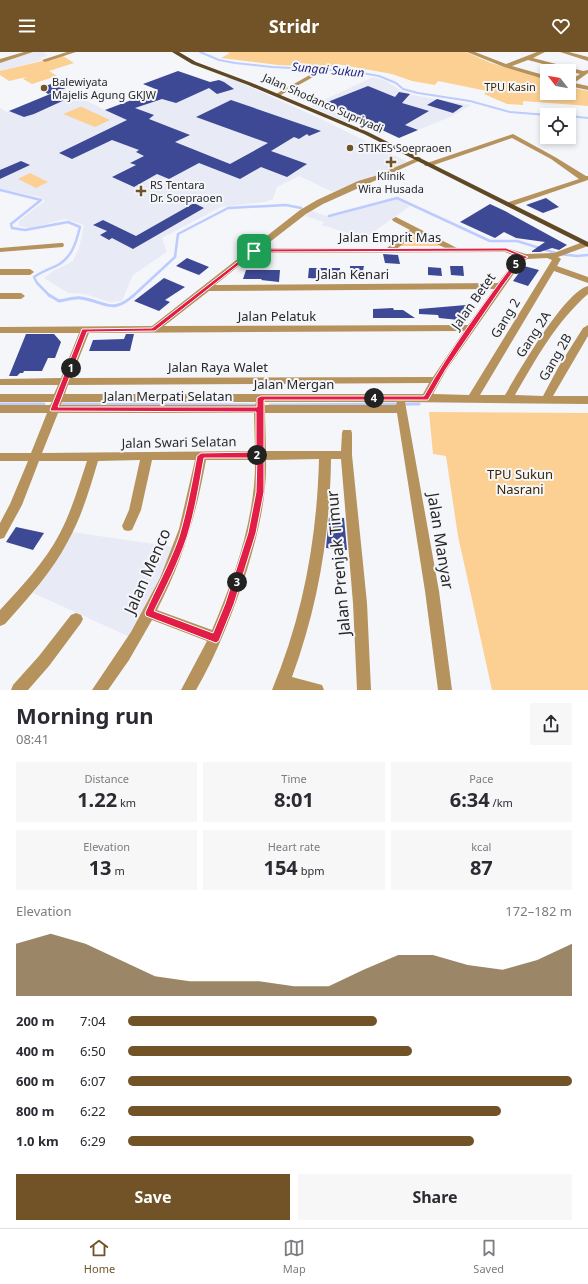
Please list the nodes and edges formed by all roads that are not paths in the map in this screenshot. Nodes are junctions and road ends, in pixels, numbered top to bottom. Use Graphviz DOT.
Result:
graph roads {
  1 [pos="30,52"];
  2 [pos="73,52"];
  3 [pos="175,52"];
  4 [pos="470,52"];
  5 [pos="542,52"];
  6 [pos="563,52"];
  7 [pos="528,58"];
  8 [pos="588,59"];
  9 [pos="0,60"];
  10 [pos="45,60"];
  11 [pos="506,66"];
  12 [pos="319,72"];
  13 [pos="586,72"];
  14 [pos="540,76"];
  15 [pos="576,79"];
  16 [pos="576,85"];
  17 [pos="588,88"];
  18 [pos="277,95"];
  19 [pos="419,159"];
  20 [pos="428,164"];
  21 [pos="587,179"];
  22 [pos="509,206"];
  23 [pos="396,219"];
  24 [pos="416,229"];
  25 [pos="587,244"];
  26 [pos="60,245"];
  27 [pos="0,250"];
  28 [pos="390,250"];
  29 [pos="456,250"];
  30 [pos="254,251"];
  31 [pos="552,256"];
  32 [pos="525,257"];
  33 [pos="552,267"];
  34 [pos="0,272"];
  35 [pos="30,272"];
  36 [pos="588,280"];
  37 [pos="500,286"];
  38 [pos="206,288"];
  39 [pos="588,289"];
  40 [pos="0,296"];
  41 [pos="21,296"];
  42 [pos="470,328"];
  43 [pos="588,328"];
  44 [pos="0,330"];
  45 [pos="84,330"];
  46 [pos="153,330"];
  47 [pos="585,339"];
  48 [pos="435,380"];
  49 [pos="0,382"];
  50 [pos="65,382"];
  51 [pos="0,398"];
  52 [pos="426,398"];
  53 [pos="59,399"];
  54 [pos="472,399"];
  55 [pos="508,399"];
  56 [pos="546,399"];
  57 [pos="588,400"];
  58 [pos="401,403"];
  59 [pos="260,404"];
  60 [pos="0,409"];
  61 [pos="54,410"];
  62 [pos="347,433"];
  63 [pos="260,455"];
  64 [pos="325,455"];
  65 [pos="346,455"];
  66 [pos="0,456"];
  67 [pos="147,456"];
  68 [pos="201,456"];
  69 [pos="35,457"];
  70 [pos="94,457"];
  71 [pos="128,526"];
  72 [pos="0,534"];
  73 [pos="149,613"];
  74 [pos="76,619"];
  75 [pos="0,620"];
  76 [pos="216,638"];
  77 [pos="281,686"];
  78 [pos="18,690"];
  79 [pos="99,690"];
  80 [pos="188,690"];
  81 [pos="317,690"];
  82 [pos="364,690"];
  83 [pos="445,690"];
  1 -- 9 [label="street"];
  2 -- 10 [label="street"];
  3 -- 18 [label="main road, Jalan Shodanco Supriyadi"];
  4 -- 11 [label="street"];
  5 -- 7 [label="street"];
  6 -- 8 [label="street"];
  7 -- 11 [label="street"];
  7 -- 13 [label="street"];
  11 -- 14 [label="street"];
  12 -- 18 [label="street"];
  13 -- 15 [label="street"];
  16 -- 17 [label="street"];
  18 -- 19 [label="main road, Jalan Shodanco Supriyadi"];
  19 -- 20 [label="main road, Jalan Shodanco Supriyadi"];
  19 -- 30 [label="street"];
  20 -- 21 [label="street"];
  20 -- 22 [label="main road, Jalan Shodanco Supriyadi"];
  21 -- 22 [label="street"];
  22 -- 25 [label="main road, Jalan Shodanco Supriyadi"];
  23 -- 24 [label="street"];
  24 -- 28 [label="street"];
  24 -- 29 [label="street"];
  25 -- 31 [label="street"];
  26 -- 27 [label="street"];
  28 -- 29 [label="street, Jalan Emprit Mas"];
  28 -- 30 [label="street, Jalan Emprit Mas"];
  29 -- 32 [label="street, Jalan Emprit Mas"];
  30 -- 38 [label="street"];
  31 -- 32 [label="street"];
  31 -- 33 [label="street"];
  32 -- 37 [label="street, Jalan Betet"];
  33 -- 36 [label="street"];
  33 -- 54 [label="street, Gang 2"];
  34 -- 35 [label="street"];
  37 -- 38 [label="street, Jalan Kenari"];
  37 -- 42 [label="street, Jalan Betet"];
  38 -- 46 [label="street"];
  39 -- 55 [label="street, Gang 2A"];
  40 -- 41 [label="street"];
  42 -- 46 [label="street, Jalan Pelatuk"];
  42 -- 48 [label="street, Jalan Betet"];
  43 -- 47 [label="street, Gang 2B"];
  44 -- 45 [label="street, Jalan Pelatuk"];
  45 -- 46 [label="street, Jalan Pelatuk"];
  45 -- 50 [label="street"];
  47 -- 56 [label="street, Gang 2B"];
  48 -- 50 [label="street, Jalan Raya Walet"];
  48 -- 52 [label="street, Jalan Betet"];
  49 -- 50 [label="street, Jalan Raya Walet"];
  50 -- 53 [label="street"];
  51 -- 53 [label="street, Jalan Mergan"];
  52 -- 54 [label="street"];
  52 -- 58 [label="street"];
  53 -- 59 [label="street, Jalan Mergan"];
  53 -- 61 [label="street"];
  54 -- 55 [label="street"];
  55 -- 56 [label="street"];
  56 -- 57 [label="street"];
  58 -- 59 [label="street, Jalan Merpati Selatan"];
  58 -- 83 [label="street, Jalan Manyar"];
  59 -- 61 [label="street, Jalan Merpati Selatan"];
  59 -- 63 [label="street"];
  60 -- 61 [label="street, Jalan Merpati Selatan"];
  61 -- 69 [label="street"];
  62 -- 65 [label="street, Jalan Prenjak Timur"];
  63 -- 64 [label="street, Jalan Swari Selatan"];
  63 -- 68 [label="street, Jalan Swari Selatan"];
  63 -- 76 [label="street"];
  64 -- 65 [label="street, Jalan Swari Selatan"];
  64 -- 77 [label="street"];
  65 -- 82 [label="street, Jalan Prenjak Timur"];
  66 -- 69 [label="street, Jalan Swari Selatan"];
  67 -- 68 [label="street, Jalan Swari Selatan"];
  67 -- 70 [label="street, Jalan Swari Selatan"];
  67 -- 71 [label="street"];
  68 -- 73 [label="street, Jalan Menco"];
  69 -- 70 [label="street, Jalan Swari Selatan"];
  69 -- 72 [label="street"];
  70 -- 75 [label="street"];
  73 -- 76 [label="street"];
  73 -- 79 [label="street, Jalan Menco"];
  74 -- 78 [label="street"];
  76 -- 80 [label="street"];
  77 -- 81 [label="street"];
}
